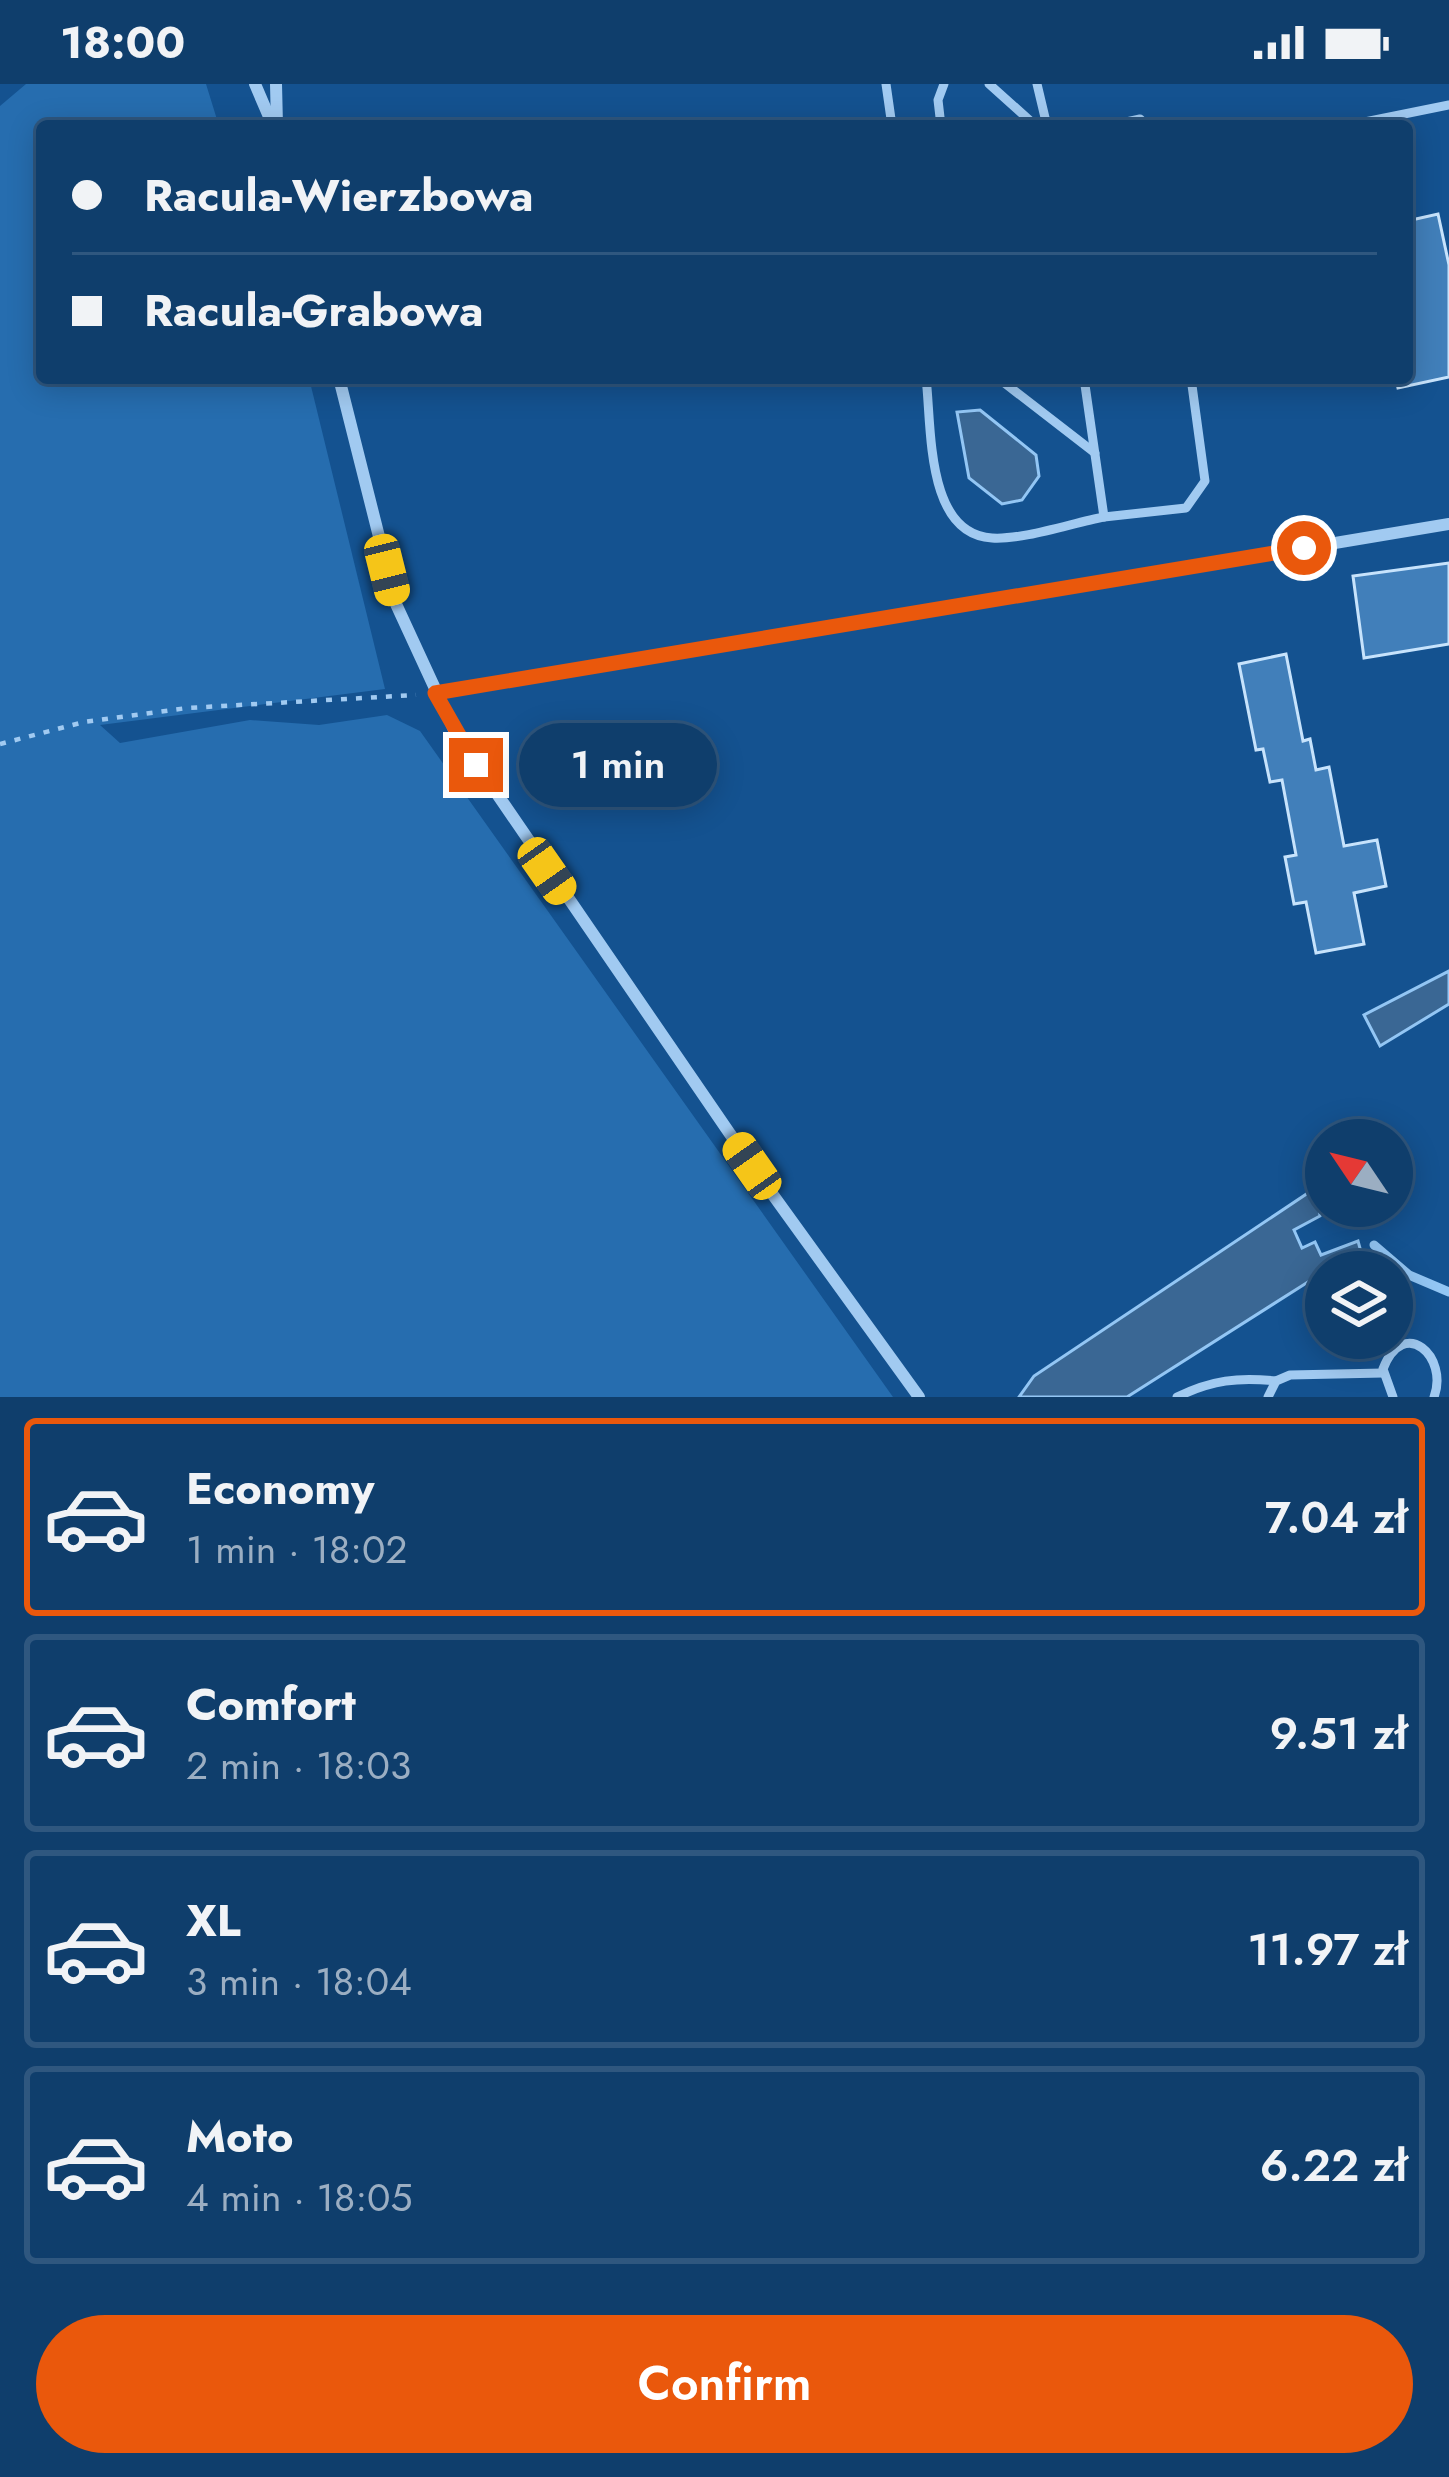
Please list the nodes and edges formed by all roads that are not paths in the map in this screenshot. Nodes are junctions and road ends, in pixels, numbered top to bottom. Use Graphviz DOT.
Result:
graph roads {
  1 [pos="255,84"];
  2 [pos="276,84"];
  3 [pos="886,84"];
  4 [pos="944,84"];
  5 [pos="988,84"];
  6 [pos="1037,84"];
  7 [pos="1449,105"];
  8 [pos="272,120"];
  9 [pos="275,120"];
  10 [pos="891,120"];
  11 [pos="940,120"];
  12 [pos="1029,120"];
  13 [pos="1046,120"];
  14 [pos="1375,120"];
  15 [pos="341,384"];
  16 [pos="927,384"];
  17 [pos="1006,384"];
  18 [pos="1085,384"];
  19 [pos="1192,384"];
  20 [pos="1095,452"];
  21 [pos="1104,518"];
  22 [pos="1449,524"];
  23 [pos="435,693"];
  24 [pos="1383,1373"];
  25 [pos="1276,1381"];
  26 [pos="919,1397"];
  27 [pos="1177,1397"];
  28 [pos="1268,1397"];
  29 [pos="1393,1397"];
  30 [pos="1434,1397"];
  1 -- 8 [label="street"];
  2 -- 9 [label="street"];
  3 -- 10 [label="lane"];
  4 -- 11 [label="lane"];
  5 -- 12 [label="lane"];
  6 -- 13 [label="lane"];
  7 -- 14 [label="lane"];
  15 -- 23 [label="street"];
  16 -- 21 [label="lane"];
  17 -- 20 [label="lane"];
  18 -- 20 [label="lane"];
  19 -- 21 [label="lane"];
  20 -- 21 [label="lane"];
  22 -- 23 [label="street"];
  23 -- 26 [label="street"];
  24 -- 25 [label="lane"];
  24 -- 29 [label="lane"];
  24 -- 30 [label="lane"];
  25 -- 27 [label="lane"];
  25 -- 28 [label="lane"];
}
